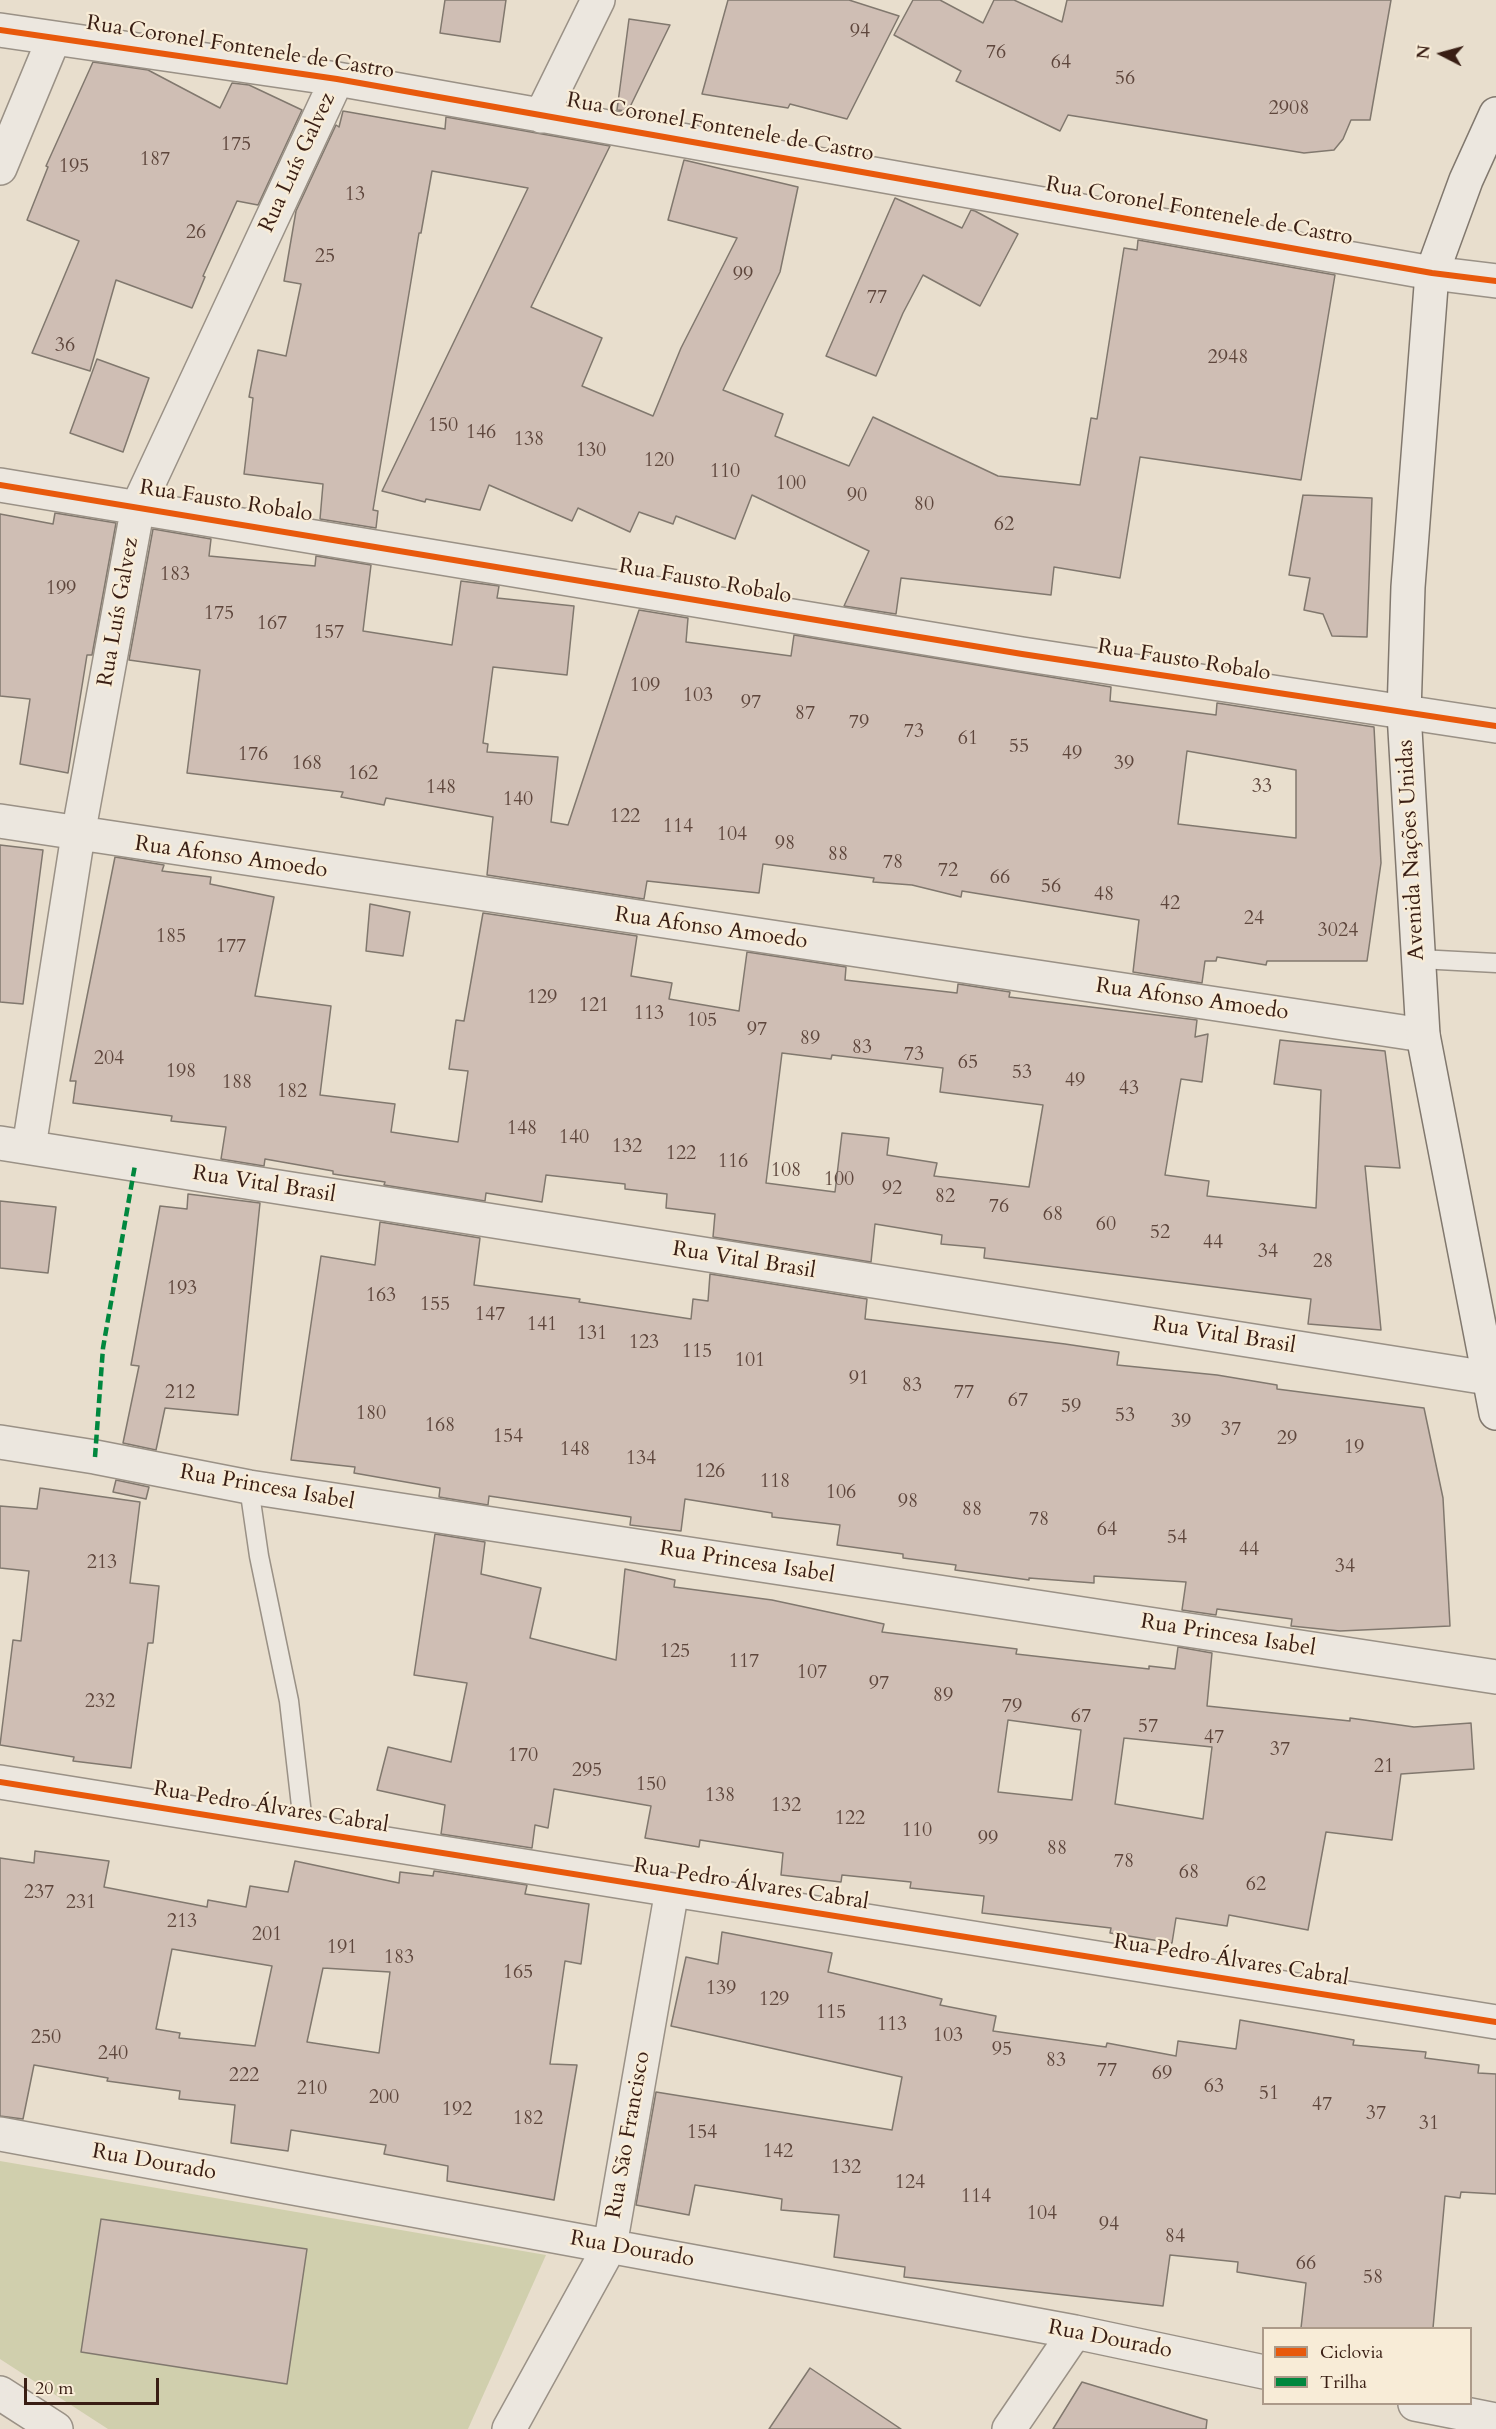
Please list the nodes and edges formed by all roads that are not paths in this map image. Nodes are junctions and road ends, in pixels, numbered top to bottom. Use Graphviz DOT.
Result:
graph roads {
  1 [pos="597,0"];
  2 [pos="0,30"];
  3 [pos="54,38"];
  4 [pos="337,79"];
  5 [pos="1496,114"];
  6 [pos="541,117"];
  7 [pos="0,168"];
  8 [pos="1432,273"];
  9 [pos="1496,281"];
  10 [pos="0,485"];
  11 [pos="138,506"];
  12 [pos="1404,712"];
  13 [pos="1496,726"];
  14 [pos="0,821"];
  15 [pos="78,835"];
  16 [pos="1419,959"];
  17 [pos="1496,963"];
  18 [pos="1423,1035"];
  19 [pos="15,1145"];
  20 [pos="1488,1378"];
  21 [pos="1496,1413"];
  22 [pos="0,1442"];
  23 [pos="249,1487"];
  24 [pos="1496,1677"];
  25 [pos="0,1782"];
  26 [pos="304,1832"];
  27 [pos="672,1890"];
  28 [pos="1496,2022"];
  29 [pos="0,2134"];
  30 [pos="610,2246"];
  31 [pos="1075,2332"];
  32 [pos="1262,2372"];
  33 [pos="0,2393"];
  34 [pos="1424,2405"];
  35 [pos="1496,2421"];
  36 [pos="56,2429"];
  37 [pos="509,2429"];
  38 [pos="1009,2429"];
  1 -- 6 [label="street"];
  2 -- 3 [label="street, Rua Coronel Fontenele de Castro"];
  3 -- 4 [label="street, Rua Coronel Fontenele de Castro"];
  3 -- 7 [label="street"];
  4 -- 6 [label="street, Rua Coronel Fontenele de Castro"];
  4 -- 11 [label="street, Rua Luís Galvez"];
  5 -- 8 [label="street, Avenida Nações Unidas"];
  6 -- 8 [label="street, Rua Coronel Fontenele de Castro"];
  8 -- 9 [label="street, Rua Coronel Fontenele de Castro"];
  8 -- 12 [label="street, Avenida Nações Unidas"];
  10 -- 11 [label="street, Rua Fausto Robalo"];
  11 -- 12 [label="street, Rua Fausto Robalo"];
  11 -- 15 [label="street, Rua Luís Galvez"];
  12 -- 13 [label="street, Rua Fausto Robalo"];
  12 -- 16 [label="street, Avenida Nações Unidas"];
  14 -- 15 [label="street, Rua Afonso Amoedo"];
  15 -- 18 [label="street, Rua Afonso Amoedo"];
  15 -- 19 [label="street, Rua Luís Galvez"];
  16 -- 17 [label="lane"];
  16 -- 18 [label="street, Avenida Nações Unidas"];
  18 -- 20 [label="street, Avenida Nações Unidas"];
  19 -- 20 [label="street, Rua Vital Brasil"];
  20 -- 21 [label="street, Avenida Nações Unidas"];
  22 -- 23 [label="street, Rua Princesa Isabel"];
  23 -- 24 [label="street, Rua Princesa Isabel"];
  23 -- 26 [label="lane"];
  25 -- 26 [label="street, Rua Pedro Álvares Cabral"];
  26 -- 27 [label="street, Rua Pedro Álvares Cabral"];
  27 -- 28 [label="street, Rua Pedro Álvares Cabral"];
  27 -- 30 [label="street, Rua São Francisco"];
  29 -- 30 [label="street, Rua Dourado"];
  30 -- 31 [label="street, Rua Dourado"];
  30 -- 37 [label="street, Rua São Francisco"];
  31 -- 32 [label="street, Rua Dourado"];
  31 -- 38 [label="street"];
  33 -- 36 [label="street"];
  34 -- 35 [label="street"];
}
